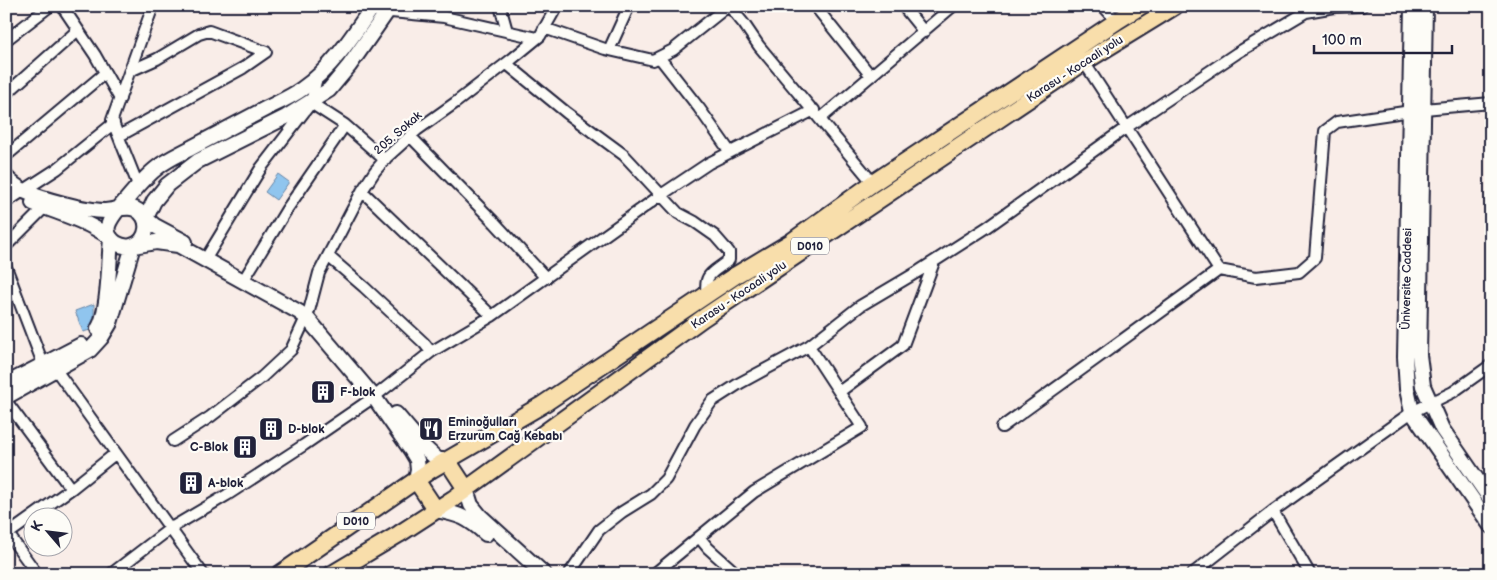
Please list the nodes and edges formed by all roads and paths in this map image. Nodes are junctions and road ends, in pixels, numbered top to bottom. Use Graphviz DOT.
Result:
graph roads {
  1 [pos="50,6"];
  2 [pos="62,6"];
  3 [pos="153,6"];
  4 [pos="500,6"];
  5 [pos="558,6"];
  6 [pos="629,6"];
  7 [pos="728,6"];
  8 [pos="816,6"];
  9 [pos="903,6"];
  10 [pos="953,6"];
  11 [pos="1103,6"];
  12 [pos="1141,6"];
  13 [pos="1175,6"];
  14 [pos="1362,6"];
  15 [pos="1412,6"];
  16 [pos="1425,6"];
  17 [pos="367,7"];
  18 [pos="389,9"];
  19 [pos="1117,21"];
  20 [pos="544,28"];
  21 [pos="78,30"];
  22 [pos="507,31"];
  23 [pos="924,32"];
  24 [pos="537,38"];
  25 [pos="6,40"];
  26 [pos="609,50"];
  27 [pos="659,57"];
  28 [pos="1084,62"];
  29 [pos="507,64"];
  30 [pos="130,71"];
  31 [pos="105,73"];
  32 [pos="872,76"];
  33 [pos="317,77"];
  34 [pos="6,94"];
  35 [pos="120,99"];
  36 [pos="311,102"];
  37 [pos="1491,103"];
  38 [pos="1417,110"];
  39 [pos="817,115"];
  40 [pos="114,123"];
  41 [pos="345,125"];
  42 [pos="1127,127"];
  43 [pos="118,136"];
  44 [pos="411,137"];
  45 [pos="730,152"];
  46 [pos="6,156"];
  47 [pos="385,160"];
  48 [pos="6,177"];
  49 [pos="873,183"];
  50 [pos="138,186"];
  51 [pos="362,191"];
  52 [pos="13,195"];
  53 [pos="661,195"];
  54 [pos="45,207"];
  55 [pos="118,210"];
  56 [pos="144,217"];
  57 [pos="111,238"];
  58 [pos="6,246"];
  59 [pos="133,246"];
  60 [pos="328,256"];
  61 [pos="207,258"];
  62 [pos="934,262"];
  63 [pos="6,267"];
  64 [pos="1220,270"];
  65 [pos="244,278"];
  66 [pos="546,278"];
  67 [pos="707,295"];
  68 [pos="308,314"];
  69 [pos="492,316"];
  70 [pos="809,346"];
  71 [pos="431,352"];
  72 [pos="1491,365"];
  73 [pos="49,370"];
  74 [pos="6,384"];
  75 [pos="839,392"];
  76 [pos="377,395"];
  77 [pos="6,397"];
  78 [pos="6,401"];
  79 [pos="1431,403"];
  80 [pos="1412,412"];
  81 [pos="1002,427"];
  82 [pos="172,441"];
  83 [pos="116,453"];
  84 [pos="447,460"];
  85 [pos="416,480"];
  86 [pos="71,489"];
  87 [pos="466,489"];
  88 [pos="1491,500"];
  89 [pos="436,510"];
  90 [pos="1273,511"];
  91 [pos="1491,526"];
  92 [pos="171,528"];
  93 [pos="7,533"];
  94 [pos="699,537"];
  95 [pos="37,574"];
  96 [pos="111,574"];
  97 [pos="203,574"];
  98 [pos="280,574"];
  99 [pos="332,574"];
  100 [pos="530,574"];
  101 [pos="544,574"];
  102 [pos="569,574"];
  103 [pos="654,574"];
  104 [pos="737,574"];
  105 [pos="1192,574"];
  106 [pos="1310,574"];
  1 -- 25 [label="street"];
  2 -- 21 [label="street"];
  3 -- 30 [label="street"];
  4 -- 22 [label="street"];
  5 -- 20 [label="street, 205. Sokak"];
  6 -- 26 [label="street"];
  7 -- 27 [label="street"];
  7 -- 39 [label="street"];
  8 -- 32 [label="street"];
  9 -- 23 [label="street"];
  10 -- 23 [label="street"];
  11 -- 19 [label="street"];
  12 -- 19 [label="highway, Karasu - Kocaali yolu / D010"];
  13 -- 28 [label="highway, Karasu - Kocaali yolu / D010"];
  14 -- 42 [label="street"];
  15 -- 38 [label="main road, Üniversite Caddesi"];
  16 -- 38 [label="main road"];
  17 -- 18 [label="street"];
  17 -- 33 [label="main road"];
  18 -- 22 [label="street"];
  18 -- 36 [label="main road"];
  19 -- 49 [label="highway, Karasu - Kocaali yolu / D010"];
  20 -- 24 [label="street, 205. Sokak"];
  20 -- 26 [label="street"];
  21 -- 31 [label="street"];
  21 -- 34 [label="street"];
  22 -- 24 [label="street"];
  23 -- 32 [label="street"];
  24 -- 29 [label="street, 205. Sokak"];
  26 -- 27 [label="street"];
  27 -- 45 [label="street"];
  28 -- 42 [label="street"];
  28 -- 87 [label="highway, Karasu - Kocaali yolu / D010"];
  29 -- 44 [label="street, 205. Sokak"];
  29 -- 53 [label="street"];
  30 -- 35 [label="street"];
  30 -- 43 [label="street"];
  31 -- 35 [label="street"];
  31 -- 46 [label="street"];
  32 -- 39 [label="street"];
  33 -- 36 [label="street"];
  33 -- 50 [label="main road"];
  35 -- 40 [label="street"];
  36 -- 41 [label="street"];
  36 -- 56 [label="main road"];
  36 -- 61 [label="street"];
  37 -- 38 [label="street"];
  38 -- 64 [label="street"];
  38 -- 79 [label="main road"];
  38 -- 80 [label="main road, Üniversite Caddesi"];
  39 -- 45 [label="street"];
  39 -- 49 [label="street"];
  40 -- 43 [label="street"];
  40 -- 52 [label="street"];
  41 -- 47 [label="street"];
  41 -- 65 [label="street"];
  42 -- 62 [label="street"];
  42 -- 64 [label="street"];
  43 -- 50 [label="street"];
  44 -- 47 [label="street, 205. Sokak"];
  44 -- 66 [label="street"];
  45 -- 53 [label="street"];
  47 -- 51 [label="street, 205. Sokak"];
  48 -- 52 [label="main road"];
  49 -- 67 [label="highway, Karasu - Kocaali yolu / D010"];
  50 -- 55 [label="main road"];
  51 -- 60 [label="street, 205. Sokak"];
  51 -- 69 [label="street"];
  52 -- 54 [label="main road"];
  52 -- 55 [label="main road"];
  53 -- 66 [label="street"];
  53 -- 67 [label="street"];
  54 -- 57 [label="main road"];
  54 -- 58 [label="street"];
  55 -- 56 [label="main road"];
  55 -- 57 [label="main road"];
  56 -- 59 [label="main road"];
  56 -- 61 [label="main road"];
  57 -- 59 [label="main road"];
  57 -- 73 [label="main road"];
  59 -- 61 [label="main road"];
  59 -- 73 [label="main road"];
  60 -- 68 [label="street, 205. Sokak"];
  60 -- 71 [label="street"];
  61 -- 65 [label="main road"];
  62 -- 70 [label="street"];
  62 -- 75 [label="street"];
  63 -- 73 [label="street"];
  64 -- 81 [label="street"];
  65 -- 68 [label="main road"];
  66 -- 69 [label="street"];
  67 -- 84 [label="highway, Karasu - Kocaali yolu / D010"];
  68 -- 76 [label="main road"];
  68 -- 82 [label="street, 205. Sokak"];
  69 -- 71 [label="street"];
  70 -- 75 [label="street"];
  70 -- 102 [label="street"];
  71 -- 76 [label="street"];
  72 -- 79 [label="street"];
  73 -- 74 [label="main road"];
  73 -- 77 [label="main road"];
  73 -- 83 [label="street"];
  75 -- 94 [label="street"];
  76 -- 84 [label="main road"];
  76 -- 85 [label="main road"];
  76 -- 92 [label="street"];
  78 -- 86 [label="street"];
  79 -- 80 [label="street"];
  79 -- 88 [label="main road"];
  80 -- 90 [label="street"];
  80 -- 91 [label="main road, Üniversite Caddesi"];
  83 -- 86 [label="street"];
  83 -- 92 [label="street"];
  84 -- 85 [label="highway, Karasu - Kocaali yolu / D010"];
  84 -- 87 [label="highway"];
  85 -- 89 [label="highway"];
  85 -- 98 [label="highway, D010"];
  86 -- 93 [label="street"];
  87 -- 89 [label="highway, Karasu - Kocaali yolu / D010"];
  87 -- 101 [label="main road"];
  89 -- 99 [label="highway, Karasu - Kocaali yolu / D010"];
  89 -- 100 [label="main road"];
  90 -- 105 [label="street"];
  90 -- 106 [label="street"];
  92 -- 96 [label="street"];
  92 -- 97 [label="street"];
  93 -- 95 [label="street"];
  94 -- 103 [label="street"];
  94 -- 104 [label="street"];
}
